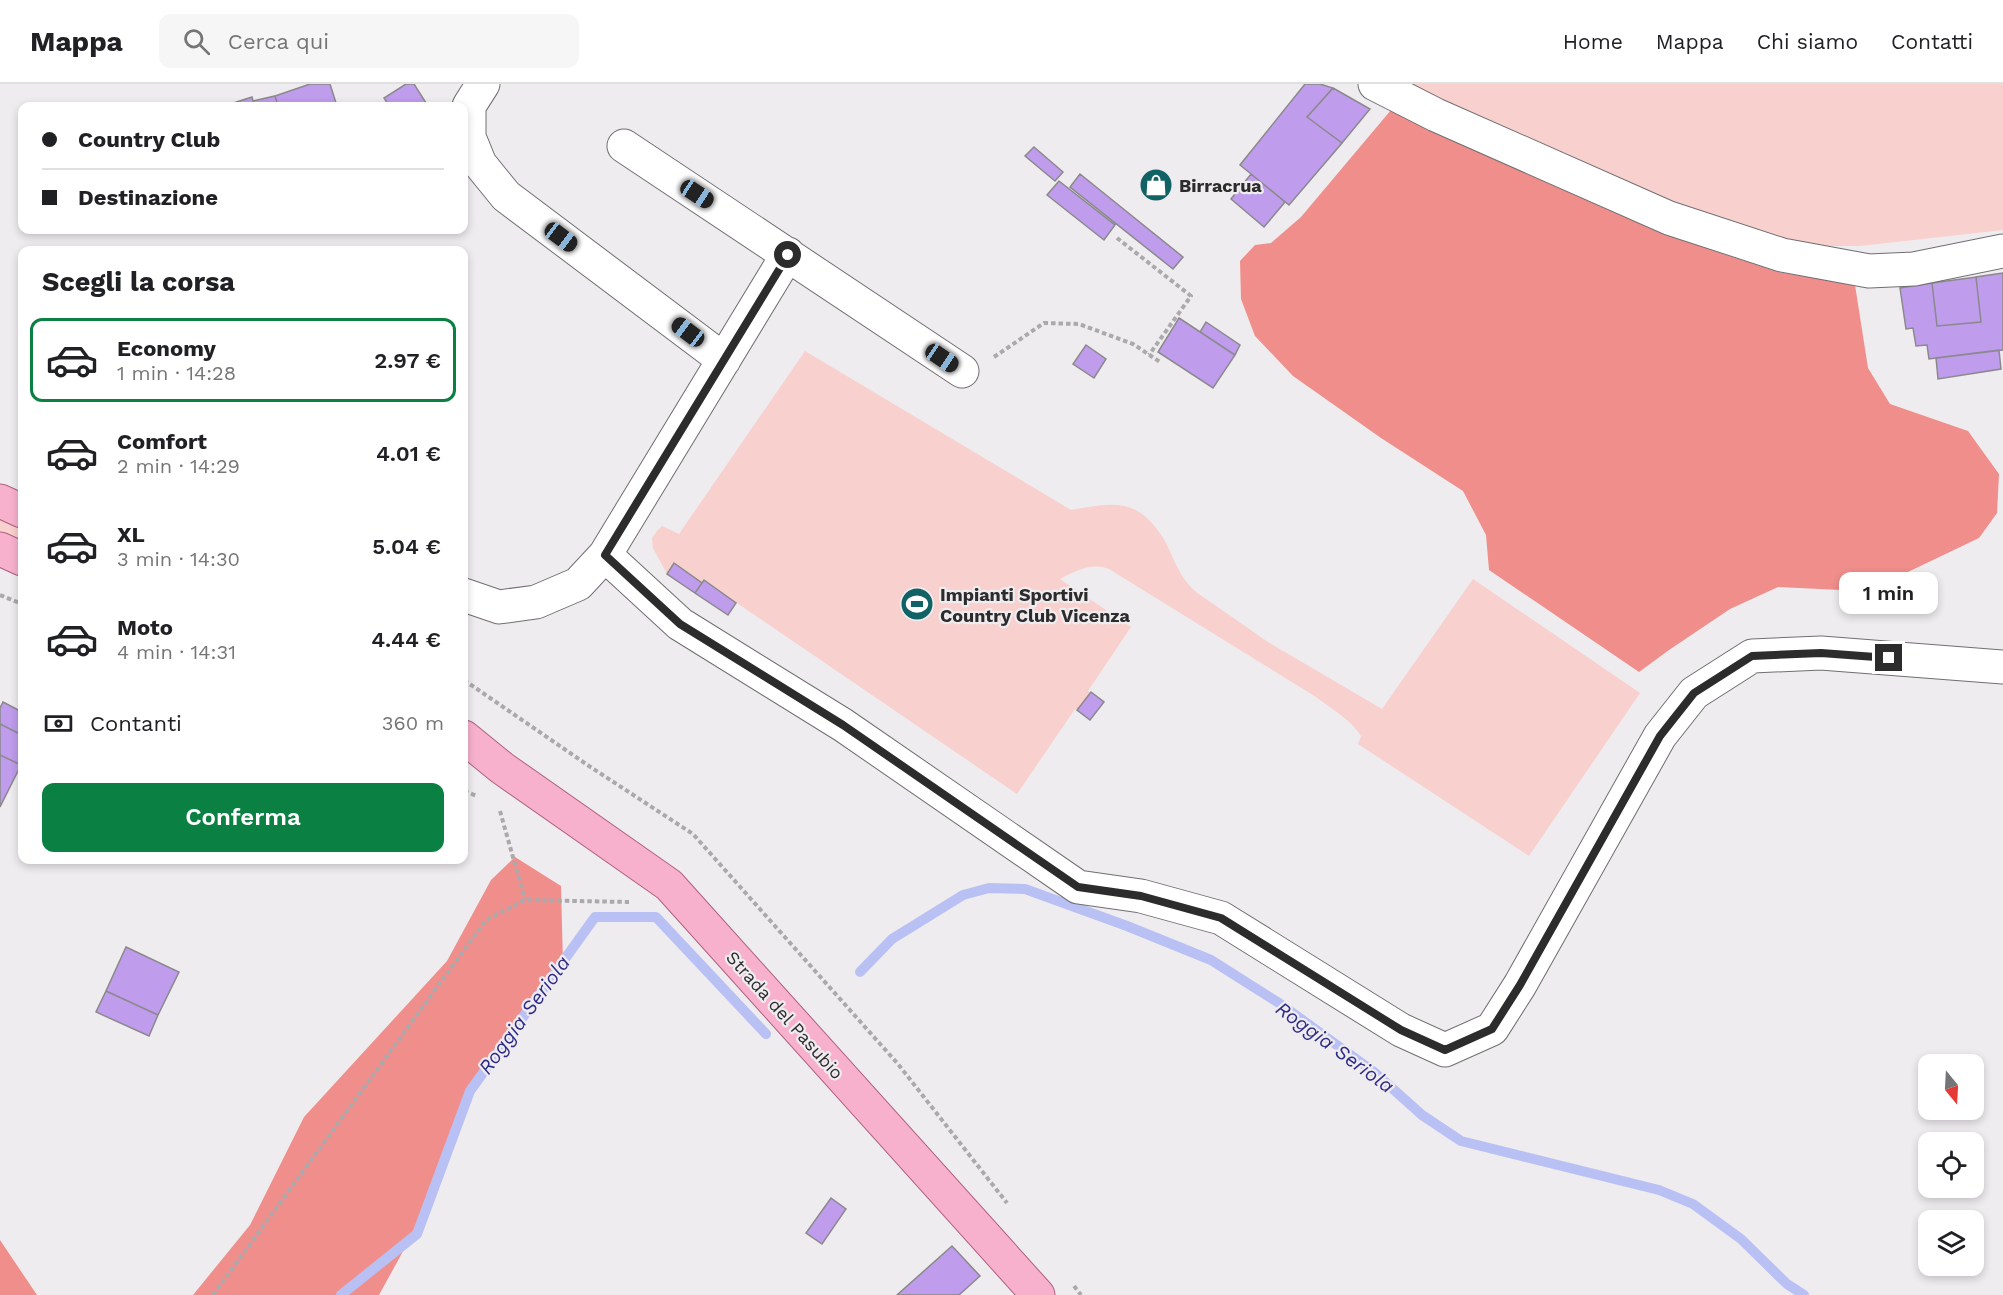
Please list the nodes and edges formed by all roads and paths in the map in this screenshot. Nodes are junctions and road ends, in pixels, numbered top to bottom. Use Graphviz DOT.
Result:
graph roads {
  1 [pos="483,84"];
  2 [pos="1375,84"];
  3 [pos="624,146"];
  4 [pos="1118,238"];
  5 [pos="2003,251"];
  6 [pos="788,255"];
  7 [pos="1149,355"];
  8 [pos="724,360"];
  9 [pos="1160,362"];
  10 [pos="962,371"];
  11 [pos="0,501"];
  12 [pos="18,509"];
  13 [pos="0,549"];
  14 [pos="605,555"];
  15 [pos="18,557"];
  16 [pos="0,595"];
  17 [pos="468,597"];
  18 [pos="18,602"];
  19 [pos="2003,667"];
  20 [pos="468,740"];
  21 [pos="468,752"];
  22 [pos="502,768"];
  23 [pos="500,812"];
  24 [pos="525,900"];
  25 [pos="639,903"];
  26 [pos="213,1295"];
  27 [pos="1038,1295"];
  1 -- 8 [label="street"];
  2 -- 5 [label="street"];
  3 -- 6 [label="street"];
  4 -- 7 [label="path"];
  6 -- 8 [label="street"];
  6 -- 10 [label="street"];
  7 -- 9 [label="path"];
  7 -- 10 [label="path"];
  8 -- 14 [label="street"];
  11 -- 12 [label="main road"];
  13 -- 15 [label="main road"];
  14 -- 17 [label="street"];
  14 -- 19 [label="street"];
  16 -- 18 [label="path"];
  20 -- 22 [label="main road, Strada del Pasubio"];
  21 -- 22 [label="main road, Strada del Pasubio"];
  22 -- 27 [label="main road, Strada del Pasubio"];
  23 -- 24 [label="path"];
  24 -- 25 [label="path"];
  24 -- 26 [label="path"];
}
